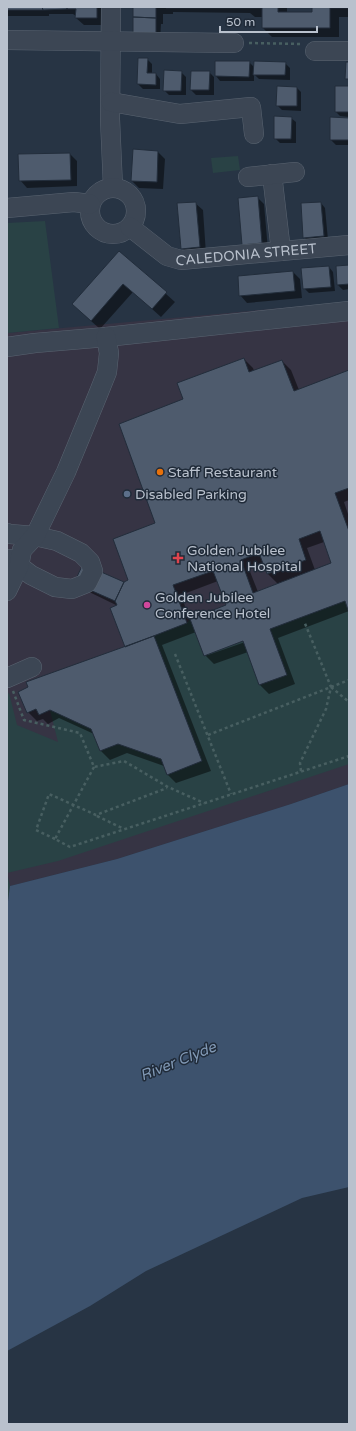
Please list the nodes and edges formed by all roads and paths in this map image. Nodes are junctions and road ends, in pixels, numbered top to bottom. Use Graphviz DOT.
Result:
graph roads {
  1 [pos="111,7"];
  2 [pos="7,40"];
  3 [pos="111,41"];
  4 [pos="234,43"];
  5 [pos="315,51"];
  6 [pos="349,51"];
  7 [pos="111,102"];
  8 [pos="254,134"];
  9 [pos="295,172"];
  10 [pos="272,174"];
  11 [pos="248,177"];
  12 [pos="112,188"];
  13 [pos="90,204"];
  14 [pos="7,208"];
  15 [pos="130,227"];
  16 [pos="349,245"];
  17 [pos="281,251"];
  18 [pos="349,311"];
  19 [pos="106,337"];
  20 [pos="7,347"];
  21 [pos="7,533"];
  22 [pos="35,536"];
  23 [pos="13,562"];
  24 [pos="7,592"];
  25 [pos="304,621"];
  26 [pos="175,654"];
  27 [pos="32,667"];
  28 [pos="8,678"];
  29 [pos="349,680"];
  30 [pos="331,687"];
  31 [pos="349,702"];
  32 [pos="208,735"];
  33 [pos="349,756"];
  34 [pos="94,767"];
  35 [pos="301,771"];
  36 [pos="168,787"];
  37 [pos="232,794"];
  38 [pos="204,803"];
  39 [pos="74,806"];
  40 [pos="96,815"];
  41 [pos="124,829"];
  42 [pos="55,839"];
  1 -- 3 [label="street"];
  2 -- 3 [label="street"];
  3 -- 4 [label="street"];
  3 -- 7 [label="street"];
  4 -- 5 [label="path"];
  5 -- 6 [label="street"];
  7 -- 8 [label="street"];
  7 -- 12 [label="street"];
  9 -- 10 [label="street"];
  10 -- 11 [label="street"];
  10 -- 17 [label="street"];
  12 -- 13 [label="street"];
  12 -- 15 [label="street"];
  13 -- 14 [label="street"];
  13 -- 15 [label="street"];
  15 -- 17 [label="street, CALEDONIA STREET"];
  16 -- 17 [label="street, CALEDONIA STREET"];
  18 -- 19 [label="street"];
  19 -- 20 [label="street"];
  19 -- 22 [label="street"];
  21 -- 22 [label="street"];
  22 -- 23 [label="street"];
  22 -- 23 [label="street"];
  23 -- 24 [label="street"];
  25 -- 30 [label="path"];
  26 -- 32 [label="path"];
  27 -- 28 [label="street"];
  28 -- 34 [label="path"];
  29 -- 30 [label="path"];
  30 -- 31 [label="path"];
  30 -- 32 [label="path"];
  30 -- 35 [label="path"];
  32 -- 37 [label="path"];
  33 -- 35 [label="path"];
  34 -- 36 [label="path"];
  34 -- 39 [label="path"];
  35 -- 37 [label="path"];
  36 -- 38 [label="path"];
  36 -- 40 [label="path"];
  37 -- 38 [label="path"];
  38 -- 41 [label="path"];
  39 -- 40 [label="path"];
  39 -- 42 [label="path"];
  39 -- 42 [label="path"];
  40 -- 41 [label="path"];
  41 -- 42 [label="path"];
}
